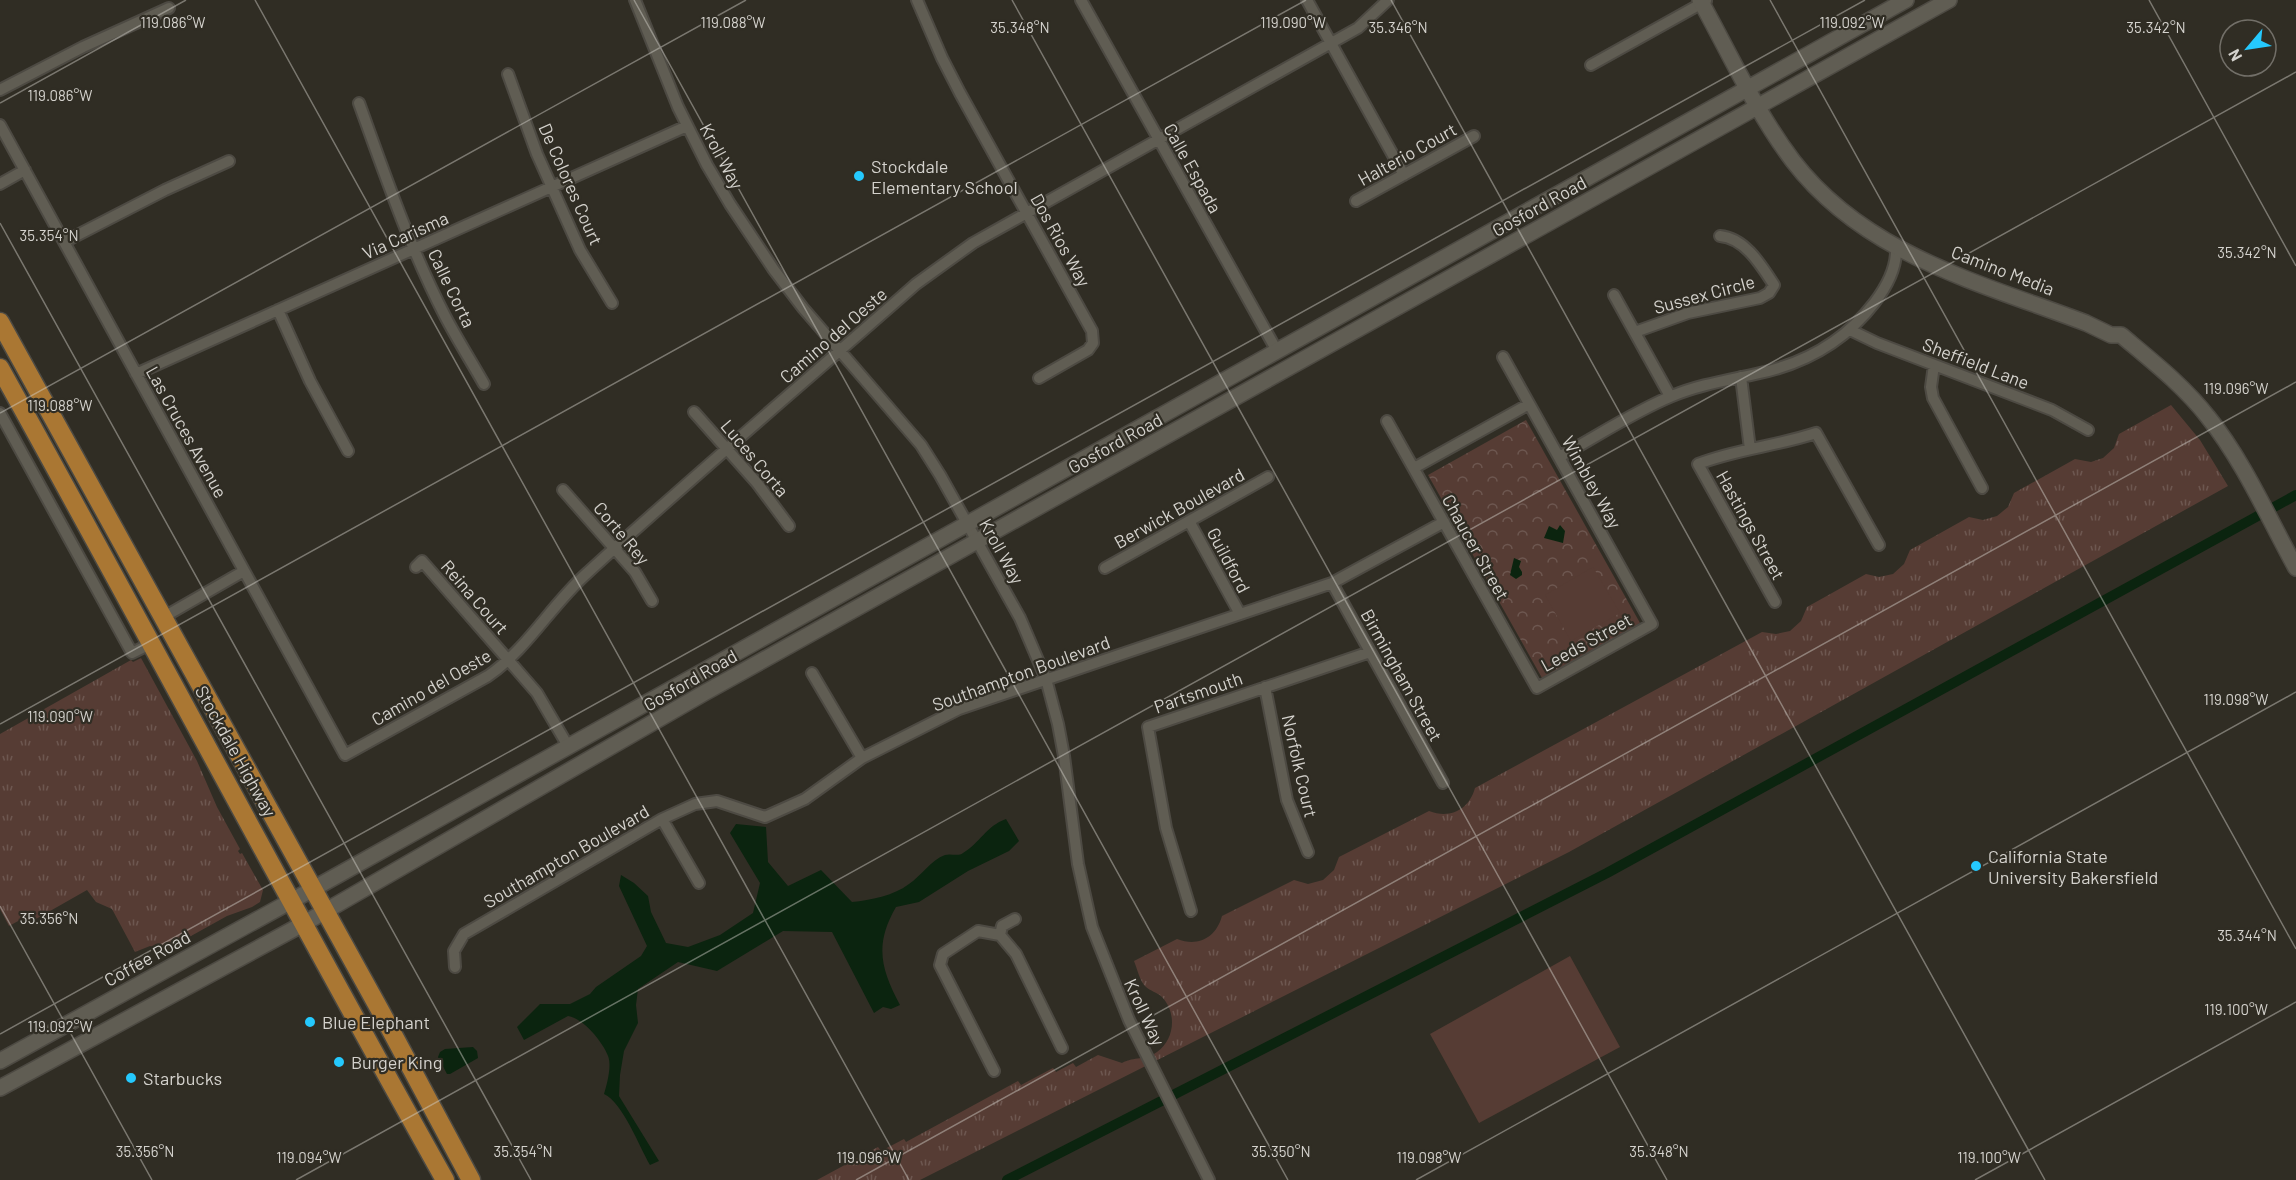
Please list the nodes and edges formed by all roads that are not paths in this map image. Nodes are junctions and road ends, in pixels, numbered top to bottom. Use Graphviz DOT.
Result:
graph roads {
  1 [pos="635,0"];
  2 [pos="916,0"];
  3 [pos="1081,0"];
  4 [pos="1307,0"];
  5 [pos="1388,0"];
  6 [pos="1906,0"];
  7 [pos="1948,0"];
  8 [pos="1703,1"];
  9 [pos="169,8"];
  10 [pos="1331,43"];
  11 [pos="1591,65"];
  12 [pos="508,74"];
  13 [pos="0,90"];
  14 [pos="1748,90"];
  15 [pos="358,103"];
  16 [pos="1758,107"];
  17 [pos="0,125"];
  18 [pos="687,126"];
  19 [pos="1474,136"];
  20 [pos="1158,140"];
  21 [pos="229,161"];
  22 [pos="25,170"];
  23 [pos="1404,175"];
  24 [pos="0,184"];
  25 [pos="552,187"];
  26 [pos="1356,201"];
  27 [pos="1027,213"];
  28 [pos="1719,236"];
  29 [pos="64,242"];
  30 [pos="1896,248"];
  31 [pos="415,249"];
  32 [pos="1614,295"];
  33 [pos="612,303"];
  34 [pos="278,310"];
  35 [pos="0,322"];
  36 [pos="1850,330"];
  37 [pos="1635,332"];
  38 [pos="840,350"];
  39 [pos="1277,351"];
  40 [pos="1503,357"];
  41 [pos="1934,365"];
  42 [pos="0,368"];
  43 [pos="136,374"];
  44 [pos="1741,376"];
  45 [pos="1039,378"];
  46 [pos="484,384"];
  47 [pos="1670,396"];
  48 [pos="1529,404"];
  49 [pos="694,412"];
  50 [pos="0,413"];
  51 [pos="1388,421"];
  52 [pos="2088,430"];
  53 [pos="1750,449"];
  54 [pos="728,450"];
  55 [pos="348,451"];
  56 [pos="1559,457"];
  57 [pos="1414,468"];
  58 [pos="1268,477"];
  59 [pos="1982,488"];
  60 [pos="563,490"];
  61 [pos="85,521"];
  62 [pos="1189,521"];
  63 [pos="1444,522"];
  64 [pos="967,523"];
  65 [pos="789,525"];
  66 [pos="978,541"];
  67 [pos="1879,545"];
  68 [pos="615,549"];
  69 [pos="416,567"];
  70 [pos="1105,568"];
  71 [pos="2296,568"];
  72 [pos="244,571"];
  73 [pos="1332,583"];
  74 [pos="652,601"];
  75 [pos="1775,602"];
  76 [pos="1239,614"];
  77 [pos="162,618"];
  78 [pos="1652,624"];
  79 [pos="152,643"];
  80 [pos="1370,652"];
  81 [pos="509,660"];
  82 [pos="812,673"];
  83 [pos="1046,680"];
  84 [pos="1265,687"];
  85 [pos="1537,688"];
  86 [pos="568,746"];
  87 [pos="345,755"];
  88 [pos="862,758"];
  89 [pos="1443,783"];
  90 [pos="662,819"];
  91 [pos="1308,852"];
  92 [pos="699,883"];
  93 [pos="313,889"];
  94 [pos="290,901"];
  95 [pos="1191,911"];
  96 [pos="325,912"];
  97 [pos="1015,919"];
  98 [pos="303,924"];
  99 [pos="1000,935"];
  100 [pos="455,967"];
  101 [pos="1062,1048"];
  102 [pos="5,1058"];
  103 [pos="994,1071"];
  104 [pos="22,1076"];
  105 [pos="0,1088"];
  106 [pos="445,1180"];
  107 [pos="471,1180"];
  108 [pos="1209,1180"];
  1 -- 18 [label="street, Kroll Way"];
  2 -- 27 [label="street, Dos Rios Way"];
  3 -- 20 [label="street, Calle Espada"];
  4 -- 10 [label="street"];
  5 -- 10 [label="street, Camino del Oeste"];
  6 -- 14 [label="main road, Gosford Road"];
  7 -- 16 [label="main road, Gosford Road"];
  8 -- 11 [label="street"];
  8 -- 14 [label="main road, Camino Media"];
  9 -- 13 [label="street"];
  10 -- 20 [label="street, Camino del Oeste"];
  10 -- 23 [label="street"];
  12 -- 25 [label="street, De Colores Court"];
  14 -- 16 [label="main road, Camino Media"];
  14 -- 39 [label="main road, Gosford Road"];
  15 -- 31 [label="street, Calle Corta"];
  16 -- 30 [label="main road, Camino Media"];
  16 -- 66 [label="main road, Gosford Road"];
  17 -- 22 [label="street, Las Cruces Avenue"];
  18 -- 25 [label="street, Via Carisma"];
  18 -- 38 [label="street, Kroll Way"];
  19 -- 23 [label="street, Halterio Court"];
  20 -- 27 [label="street, Camino del Oeste"];
  20 -- 39 [label="street, Calle Espada"];
  21 -- 29 [label="street"];
  22 -- 24 [label="street"];
  22 -- 29 [label="street, Las Cruces Avenue"];
  23 -- 26 [label="street, Halterio Court"];
  25 -- 31 [label="street, Via Carisma"];
  25 -- 33 [label="street, De Colores Court"];
  27 -- 38 [label="street, Camino del Oeste"];
  27 -- 45 [label="street, Dos Rios Way"];
  28 -- 37 [label="street, Sussex Circle"];
  29 -- 43 [label="street, Las Cruces Avenue"];
  30 -- 36 [label="street"];
  30 -- 71 [label="main road, Camino Media"];
  31 -- 34 [label="street, Via Carisma"];
  31 -- 46 [label="street, Calle Corta"];
  32 -- 37 [label="street"];
  34 -- 43 [label="street, Via Carisma"];
  34 -- 55 [label="street"];
  35 -- 77 [label="main road, Stockdale Highway"];
  36 -- 41 [label="street, Sheffield Lane"];
  36 -- 44 [label="street"];
  37 -- 47 [label="street"];
  38 -- 54 [label="street, Camino del Oeste"];
  38 -- 64 [label="street, Kroll Way"];
  39 -- 64 [label="main road, Gosford Road"];
  40 -- 48 [label="street, Wimbley Way"];
  41 -- 52 [label="street, Sheffield Lane"];
  41 -- 59 [label="street"];
  42 -- 61 [label="main road, Stockdale Highway"];
  43 -- 72 [label="street, Las Cruces Avenue"];
  44 -- 47 [label="street"];
  44 -- 53 [label="street"];
  47 -- 56 [label="street"];
  48 -- 56 [label="street, Wimbley Way"];
  48 -- 57 [label="street"];
  49 -- 54 [label="street, Luces Corta"];
  50 -- 79 [label="street"];
  51 -- 57 [label="street, Chaucer Street"];
  53 -- 67 [label="street"];
  53 -- 75 [label="street, Hastings Street"];
  54 -- 65 [label="street, Luces Corta"];
  54 -- 68 [label="street, Camino del Oeste"];
  56 -- 78 [label="street, Wimbley Way"];
  57 -- 63 [label="street, Chaucer Street"];
  58 -- 62 [label="street, Berwick Boulevard"];
  60 -- 68 [label="street, Corte Rey"];
  61 -- 77 [label="main road"];
  61 -- 79 [label="main road, Stockdale Highway"];
  62 -- 70 [label="street, Berwick Boulevard"];
  62 -- 76 [label="street, Guildford"];
  63 -- 73 [label="street, Southampton Boulevard"];
  63 -- 85 [label="street, Chaucer Street"];
  64 -- 66 [label="street, Kroll Way"];
  64 -- 86 [label="main road, Gosford Road"];
  66 -- 83 [label="street, Kroll Way"];
  66 -- 96 [label="main road, Gosford Road"];
  68 -- 74 [label="street, Corte Rey"];
  68 -- 81 [label="street, Camino del Oeste"];
  69 -- 81 [label="street, Reina Court"];
  72 -- 77 [label="street"];
  72 -- 87 [label="street, Las Cruces Avenue"];
  73 -- 76 [label="street, Southampton Boulevard"];
  73 -- 80 [label="street, Birmingham Street"];
  76 -- 83 [label="street, Southampton Boulevard"];
  77 -- 93 [label="main road, Stockdale Highway"];
  78 -- 85 [label="street, Leeds Street"];
  79 -- 94 [label="main road, Stockdale Highway"];
  80 -- 84 [label="street, Partsmouth"];
  80 -- 89 [label="street, Birmingham Street"];
  81 -- 86 [label="street"];
  81 -- 87 [label="street, Camino del Oeste"];
  82 -- 88 [label="street"];
  83 -- 88 [label="street, Southampton Boulevard"];
  83 -- 108 [label="street, Kroll Way"];
  84 -- 91 [label="street, Norfolk Court"];
  84 -- 95 [label="street, Partsmouth"];
  86 -- 93 [label="main road, Gosford Road"];
  88 -- 90 [label="street, Southampton Boulevard"];
  90 -- 92 [label="street"];
  90 -- 100 [label="street, Southampton Boulevard"];
  93 -- 94 [label="main road, Coffee Road"];
  93 -- 96 [label="main road, Stockdale Highway"];
  94 -- 98 [label="main road, Stockdale Highway"];
  94 -- 102 [label="main road, Coffee Road"];
  96 -- 98 [label="main road, Gosford Road"];
  96 -- 107 [label="main road, Stockdale Highway"];
  97 -- 99 [label="street"];
  98 -- 104 [label="main road"];
  98 -- 106 [label="main road, Stockdale Highway"];
  99 -- 101 [label="street"];
  99 -- 103 [label="street"];
  102 -- 104 [label="main road"];
  104 -- 105 [label="main road"];
}
